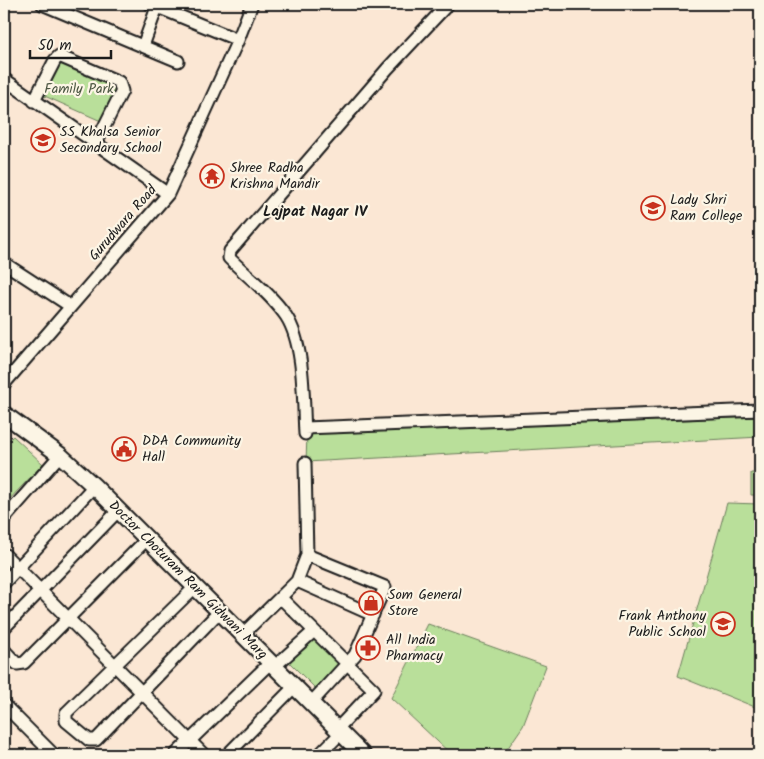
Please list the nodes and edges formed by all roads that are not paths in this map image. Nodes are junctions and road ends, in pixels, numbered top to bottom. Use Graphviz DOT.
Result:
graph roads {
  1 [pos="42,4"];
  2 [pos="252,4"];
  3 [pos="448,4"];
  4 [pos="154,5"];
  5 [pos="238,40"];
  6 [pos="143,46"];
  7 [pos="178,61"];
  8 [pos="4,80"];
  9 [pos="34,101"];
  10 [pos="96,143"];
  11 [pos="168,194"];
  12 [pos="4,263"];
  13 [pos="70,306"];
  14 [pos="4,384"];
  15 [pos="760,410"];
  16 [pos="4,414"];
  17 [pos="60,455"];
  18 [pos="305,463"];
  19 [pos="94,486"];
  20 [pos="118,510"];
  21 [pos="4,520"];
  22 [pos="146,540"];
  23 [pos="4,554"];
  24 [pos="307,555"];
  25 [pos="18,568"];
  26 [pos="297,581"];
  27 [pos="4,583"];
  28 [pos="194,588"];
  29 [pos="40,590"];
  30 [pos="281,598"];
  31 [pos="219,612"];
  32 [pos="373,615"];
  33 [pos="68,618"];
  34 [pos="4,628"];
  35 [pos="314,631"];
  36 [pos="242,635"];
  37 [pos="4,650"];
  38 [pos="272,665"];
  39 [pos="348,665"];
  40 [pos="114,666"];
  41 [pos="294,686"];
  42 [pos="142,693"];
  43 [pos="311,703"];
  44 [pos="4,706"];
  45 [pos="339,731"];
  46 [pos="190,741"];
  47 [pos="54,755"];
  48 [pos="175,755"];
  49 [pos="204,755"];
  50 [pos="227,755"];
  51 [pos="319,755"];
  52 [pos="363,755"];
  1 -- 6 [label="street"];
  2 -- 5 [label="street, Gurudwara Road"];
  3 -- 15 [label="street"];
  4 -- 5 [label="street"];
  4 -- 6 [label="street"];
  5 -- 11 [label="street, Gurudwara Road"];
  6 -- 7 [label="street"];
  8 -- 9 [label="street"];
  9 -- 10 [label="street"];
  9 -- 10 [label="street"];
  10 -- 11 [label="street"];
  11 -- 13 [label="street, Gurudwara Road"];
  12 -- 13 [label="street"];
  13 -- 14 [label="street, Gurudwara Road"];
  16 -- 17 [label="street, Doctor Choturam Ram Gidwani Marg"];
  17 -- 19 [label="street, Doctor Choturam Ram Gidwani Marg"];
  17 -- 21 [label="street"];
  18 -- 24 [label="street"];
  19 -- 20 [label="street, Doctor Choturam Ram Gidwani Marg"];
  19 -- 25 [label="street"];
  20 -- 22 [label="street, Doctor Choturam Ram Gidwani Marg"];
  20 -- 29 [label="street"];
  22 -- 28 [label="street, Doctor Choturam Ram Gidwani Marg"];
  22 -- 33 [label="street"];
  23 -- 25 [label="street"];
  24 -- 26 [label="street"];
  24 -- 32 [label="street"];
  25 -- 27 [label="street"];
  25 -- 29 [label="street"];
  26 -- 30 [label="street"];
  26 -- 32 [label="street"];
  28 -- 31 [label="street, Doctor Choturam Ram Gidwani Marg"];
  28 -- 40 [label="street"];
  29 -- 33 [label="street"];
  29 -- 34 [label="street"];
  30 -- 35 [label="street"];
  30 -- 36 [label="street"];
  31 -- 36 [label="street, Doctor Choturam Ram Gidwani Marg"];
  31 -- 42 [label="street"];
  32 -- 39 [label="street"];
  33 -- 37 [label="street"];
  33 -- 40 [label="street"];
  35 -- 38 [label="street"];
  35 -- 39 [label="street"];
  36 -- 38 [label="street, Doctor Choturam Ram Gidwani Marg"];
  38 -- 41 [label="street, Doctor Choturam Ram Gidwani Marg"];
  38 -- 46 [label="street"];
  39 -- 43 [label="street"];
  39 -- 45 [label="street"];
  40 -- 42 [label="street"];
  40 -- 42 [label="street"];
  41 -- 43 [label="street, Doctor Choturam Ram Gidwani Marg"];
  41 -- 50 [label="street"];
  42 -- 46 [label="street"];
  43 -- 45 [label="street, Doctor Choturam Ram Gidwani Marg"];
  44 -- 47 [label="street"];
  45 -- 51 [label="street"];
  45 -- 52 [label="street, Doctor Choturam Ram Gidwani Marg"];
  46 -- 48 [label="street"];
  46 -- 49 [label="street"];
}
